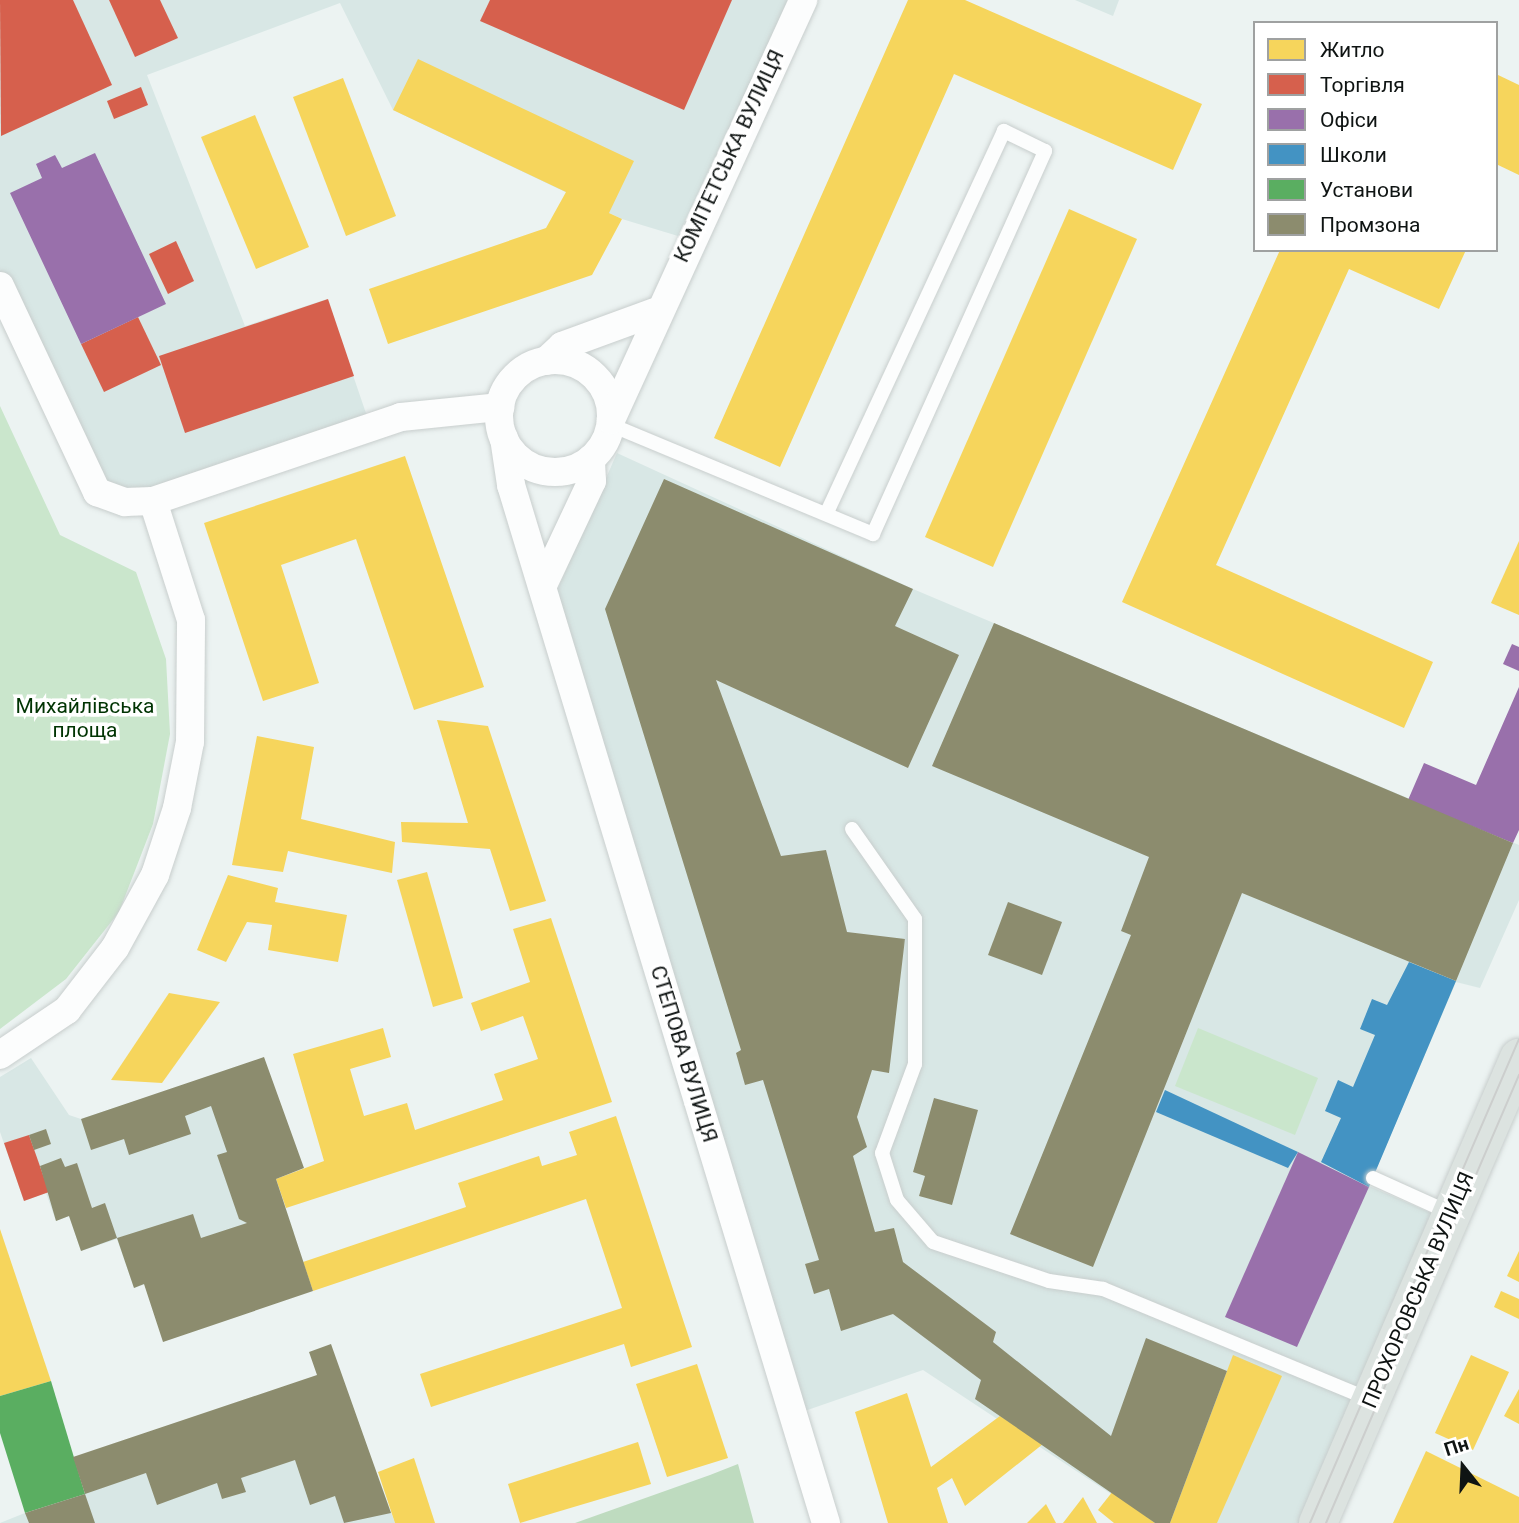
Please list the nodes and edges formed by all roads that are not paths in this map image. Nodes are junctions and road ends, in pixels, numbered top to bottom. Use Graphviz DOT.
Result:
graph roads {
  1 [pos="803,0"];
  2 [pos="0,286"];
  3 [pos="655,312"];
  4 [pos="546,361"];
  5 [pos="500,407"];
  6 [pos="611,422"];
  7 [pos="504,438"];
  8 [pos="591,459"];
  9 [pos="153,501"];
  10 [pos="826,514"];
  11 [pos="543,586"];
  12 [pos="852,829"];
  13 [pos="0,1055"];
  14 [pos="1519,1058"];
  15 [pos="1373,1178"];
  16 [pos="1452,1213"];
  17 [pos="1371,1400"];
  18 [pos="826,1523"];
  19 [pos="1318,1523"];
  1 -- 3 [label="street, КОМІТЕТСЬКА ВУЛИЦЯ"];
  2 -- 9 [label="street"];
  3 -- 4 [label="street"];
  3 -- 6 [label="street, КОМІТЕТСЬКА ВУЛИЦЯ"];
  4 -- 5 [label="street"];
  4 -- 6 [label="street"];
  5 -- 7 [label="street"];
  5 -- 9 [label="street"];
  6 -- 8 [label="street"];
  6 -- 10 [label="lane"];
  7 -- 8 [label="street"];
  7 -- 11 [label="street, СТЕПОВА ВУЛИЦЯ"];
  8 -- 11 [label="street"];
  9 -- 13 [label="street"];
  10 -- 10 [label="lane"];
  11 -- 18 [label="street, СТЕПОВА ВУЛИЦЯ"];
  12 -- 17 [label="lane"];
  14 -- 16 [label="main road, ПРОХОРОВСЬКА ВУЛИЦЯ"];
  15 -- 16 [label="lane"];
  16 -- 17 [label="main road, ПРОХОРОВСЬКА ВУЛИЦЯ"];
  17 -- 19 [label="main road, ПРОХОРОВСЬКА ВУЛИЦЯ"];
}
